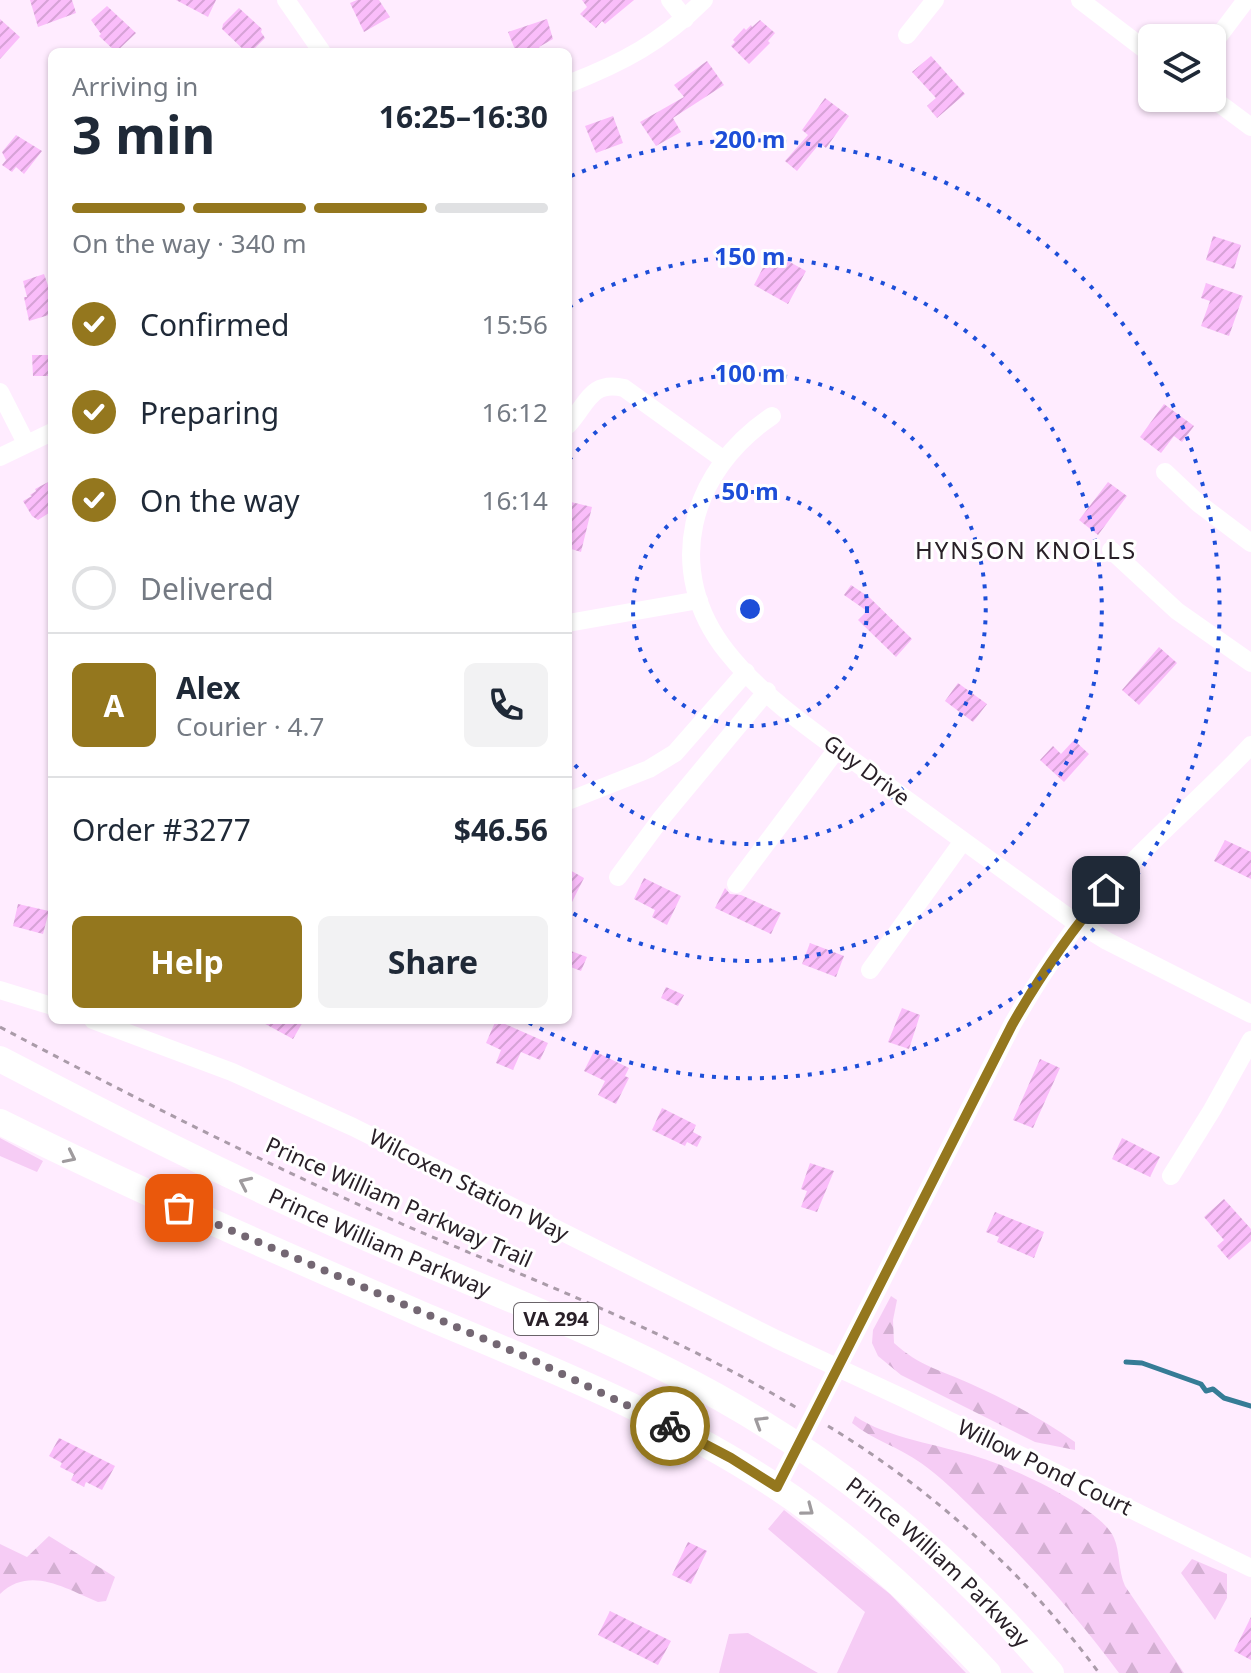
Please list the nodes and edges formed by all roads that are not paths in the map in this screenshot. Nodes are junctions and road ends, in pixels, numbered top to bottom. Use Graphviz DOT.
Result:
graph roads {
  1 [pos="286,0"];
  2 [pos="670,0"];
  3 [pos="704,0"];
  4 [pos="935,0"];
  5 [pos="1080,0"];
  6 [pos="1246,0"];
  7 [pos="685,19"];
  8 [pos="1226,26"];
  9 [pos="907,35"];
  10 [pos="1138,44"];
  11 [pos="319,48"];
  12 [pos="572,82"];
  13 [pos="1226,108"];
  14 [pos="1251,127"];
  15 [pos="0,392"];
  16 [pos="772,416"];
  17 [pos="572,420"];
  18 [pos="48,434"];
  19 [pos="26,443"];
  20 [pos="0,457"];
  21 [pos="724,460"];
  22 [pos="1165,472"];
  23 [pos="1251,543"];
  24 [pos="1111,550"];
  25 [pos="699,600"];
  26 [pos="572,622"];
  27 [pos="1251,663"];
  28 [pos="746,672"];
  29 [pos="767,691"];
  30 [pos="1251,745"];
  31 [pos="837,749"];
  32 [pos="572,799"];
  33 [pos="963,841"];
  34 [pos="618,877"];
  35 [pos="736,884"];
  36 [pos="1078,924"];
  37 [pos="870,970"];
  38 [pos="0,990"];
  39 [pos="48,1005"];
  40 [pos="1251,1014"];
  41 [pos="104,1024"];
  42 [pos="1251,1040"];
  43 [pos="0,1059"];
  44 [pos="0,1122"];
  45 [pos="1171,1176"];
  46 [pos="838,1368"];
  47 [pos="798,1445"];
  48 [pos="777,1487"];
  49 [pos="1251,1568"];
  50 [pos="988,1673"];
  51 [pos="1051,1673"];
  1 -- 11 [label="street"];
  2 -- 7 [label="street"];
  3 -- 7 [label="street"];
  4 -- 9 [label="street"];
  5 -- 10 [label="street"];
  6 -- 8 [label="street"];
  7 -- 12 [label="street"];
  13 -- 14 [label="street"];
  15 -- 19 [label="street"];
  16 -- 21 [label="street, Guy Drive"];
  17 -- 21 [label="street"];
  18 -- 19 [label="street"];
  19 -- 20 [label="street"];
  21 -- 25 [label="street, Guy Drive"];
  22 -- 23 [label="street"];
  24 -- 27 [label="street"];
  25 -- 26 [label="street"];
  25 -- 28 [label="street, Guy Drive"];
  28 -- 29 [label="street, Guy Drive"];
  28 -- 32 [label="street"];
  29 -- 31 [label="street, Guy Drive"];
  29 -- 34 [label="street"];
  30 -- 36 [label="street"];
  31 -- 33 [label="street, Guy Drive"];
  31 -- 35 [label="street"];
  33 -- 36 [label="street, Guy Drive"];
  33 -- 37 [label="street"];
  36 -- 40 [label="street, Guy Drive"];
  36 -- 46 [label="street"];
  38 -- 39 [label="street"];
  41 -- 46 [label="street, Wilcoxen Station Way"];
  42 -- 45 [label="street"];
  47 -- 43 [label="highway, Prince William Parkway / VA 294, one-way"];
  44 -- 48 [label="highway, Prince William Parkway / VA 294, one-way"];
  46 -- 47 [label="street"];
  46 -- 49 [label="street, Willow Pond Court"];
  47 -- 48 [label="street"];
  47 -- 51 [label="highway, Prince William Parkway / VA 294"];
  48 -- 50 [label="highway, Prince William Parkway / VA 294, one-way"];
}
